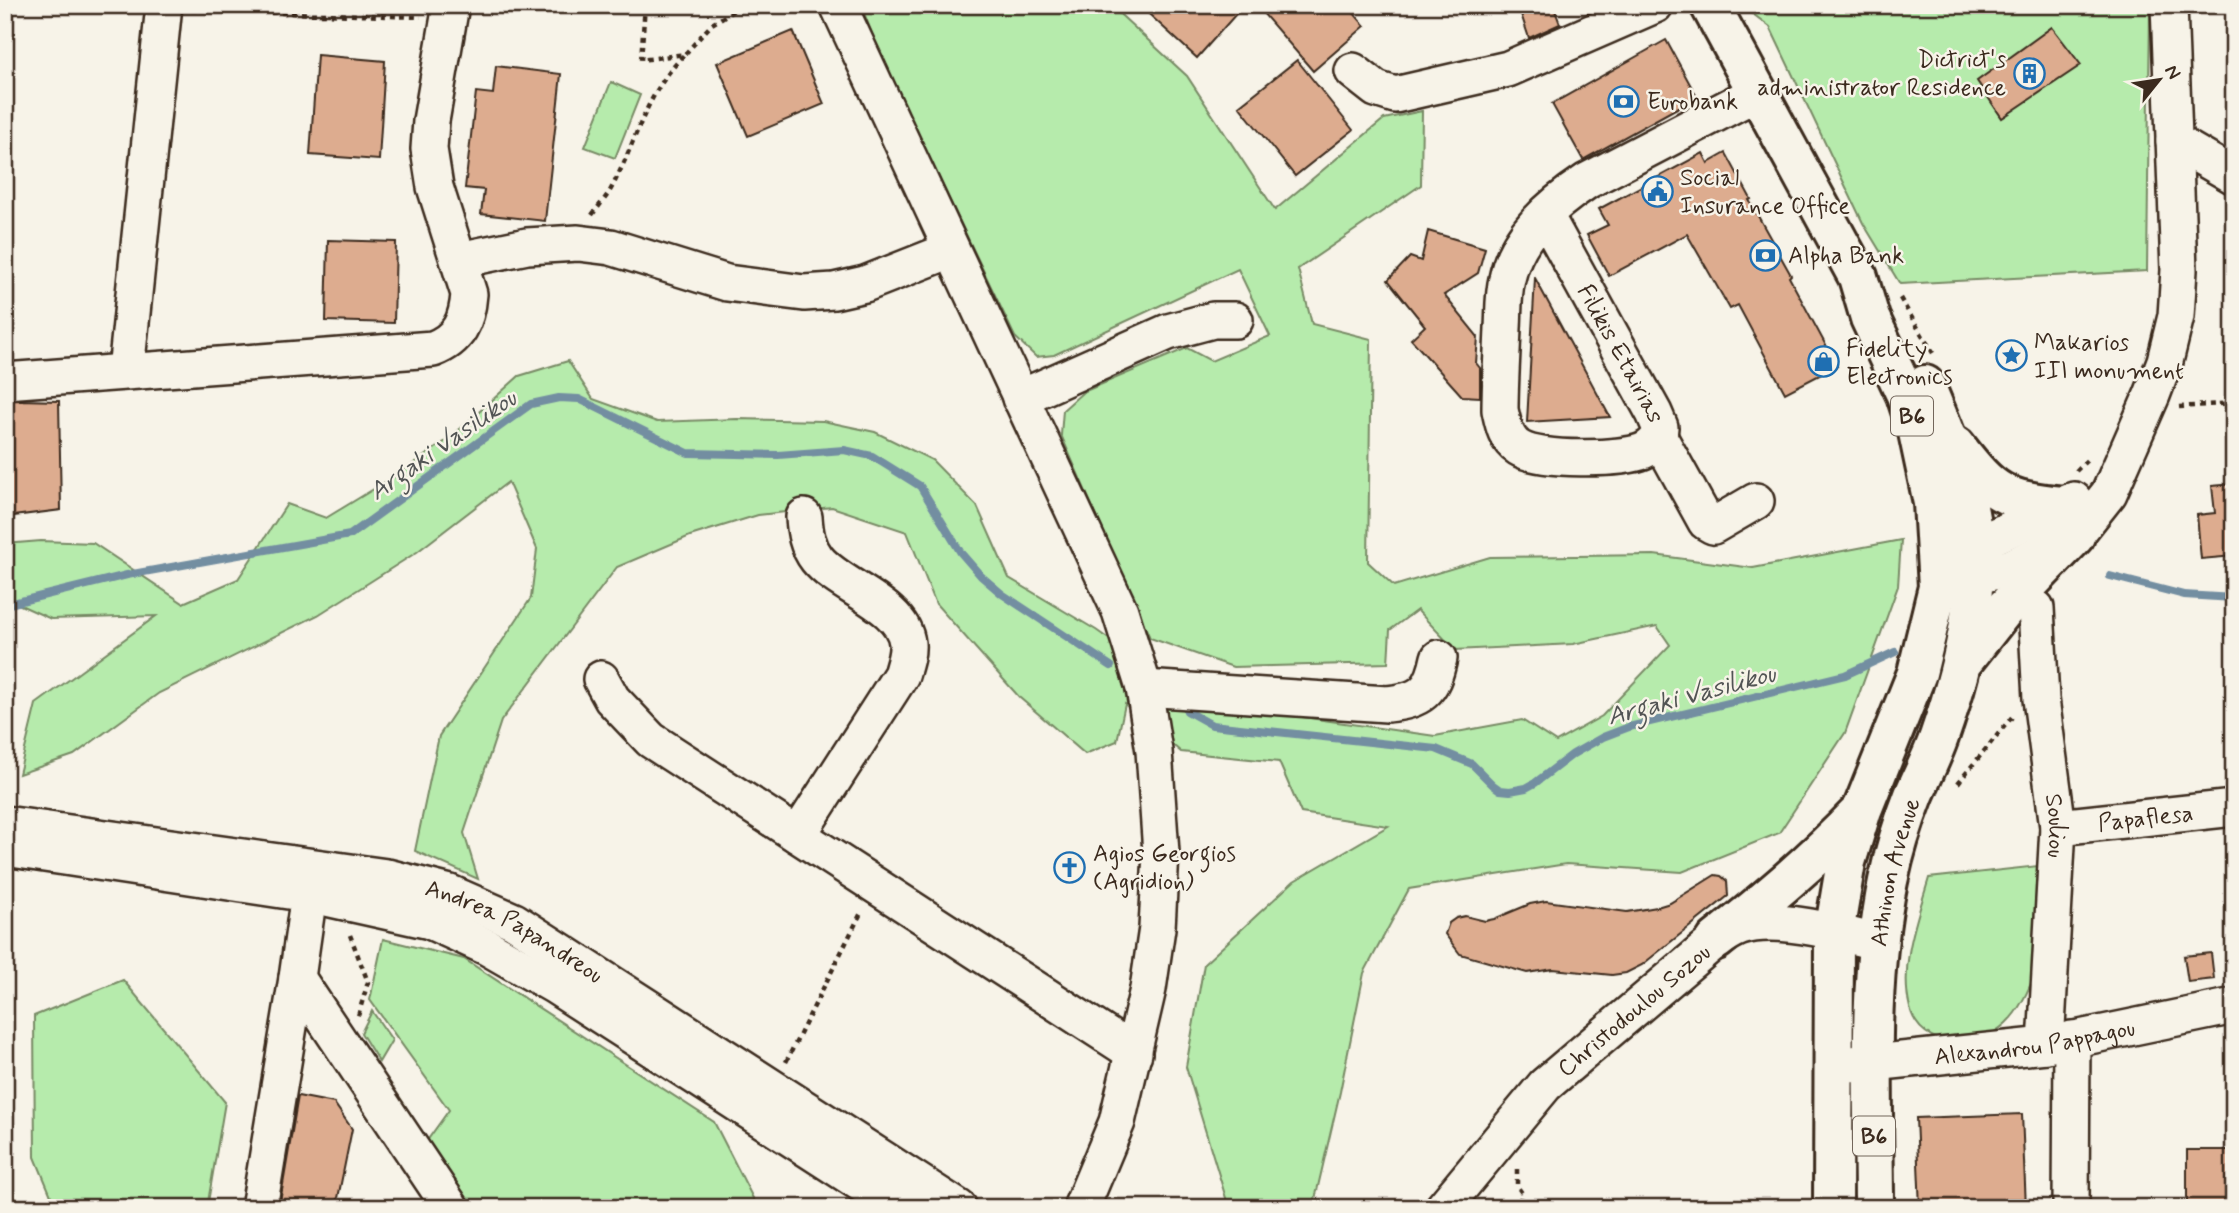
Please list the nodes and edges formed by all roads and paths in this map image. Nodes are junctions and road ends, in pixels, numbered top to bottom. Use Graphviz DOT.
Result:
graph roads {
  1 [pos="92,5"];
  2 [pos="645,5"];
  3 [pos="743,5"];
  4 [pos="838,5"];
  5 [pos="1655,5"];
  6 [pos="1710,5"];
  7 [pos="2169,5"];
  8 [pos="164,7"];
  9 [pos="450,11"];
  10 [pos="685,54"];
  11 [pos="1353,71"];
  12 [pos="1756,93"];
  13 [pos="2174,141"];
  14 [pos="2234,176"];
  15 [pos="1545,215"];
  16 [pos="585,224"];
  17 [pos="950,250"];
  18 [pos="460,260"];
  19 [pos="1876,282"];
  20 [pos="1235,320"];
  21 [pos="1933,354"];
  22 [pos="126,371"];
  23 [pos="5,381"];
  24 [pos="1020,397"];
  25 [pos="2234,403"];
  26 [pos="2147,409"];
  27 [pos="1946,434"];
  28 [pos="1659,437"];
  29 [pos="2105,466"];
  30 [pos="1756,501"];
  31 [pos="2071,505"];
  32 [pos="804,517"];
  33 [pos="1974,562"];
  34 [pos="1938,575"];
  35 [pos="2036,608"];
  36 [pos="1439,658"];
  37 [pos="1961,664"];
  38 [pos="601,679"];
  39 [pos="1144,688"];
  40 [pos="2017,711"];
  41 [pos="1950,792"];
  42 [pos="2234,808"];
  43 [pos="1862,810"];
  44 [pos="5,824"];
  45 [pos="2058,827"];
  46 [pos="798,835"];
  47 [pos="5,848"];
  48 [pos="311,880"];
  49 [pos="875,885"];
  50 [pos="346,925"];
  51 [pos="1834,933"];
  52 [pos="1716,940"];
  53 [pos="1878,943"];
  54 [pos="298,978"];
  55 [pos="2234,1006"];
  56 [pos="338,1038"];
  57 [pos="2059,1042"];
  58 [pos="1134,1052"];
  59 [pos="1873,1063"];
  60 [pos="1835,1065"];
  61 [pos="773,1087"];
  62 [pos="1518,1163"];
  63 [pos="259,1208"];
  64 [pos="452,1208"];
  65 [pos="899,1208"];
  66 [pos="960,1208"];
  67 [pos="1081,1208"];
  68 [pos="1443,1208"];
  69 [pos="1518,1208"];
  70 [pos="1833,1208"];
  71 [pos="1874,1208"];
  72 [pos="2071,1208"];
  1 -- 8 [label="path"];
  2 -- 10 [label="path"];
  3 -- 10 [label="path"];
  4 -- 17 [label="street"];
  5 -- 11 [label="street"];
  6 -- 12 [label="main road, B6"];
  7 -- 13 [label="street"];
  8 -- 9 [label="path"];
  8 -- 22 [label="street"];
  9 -- 18 [label="street"];
  10 -- 16 [label="path"];
  12 -- 15 [label="street, Filikis Etairias"];
  12 -- 19 [label="main road, B6"];
  13 -- 14 [label="street"];
  13 -- 26 [label="street"];
  15 -- 28 [label="street, Filikis Etairias"];
  15 -- 28 [label="street, Filikis Etairias"];
  17 -- 18 [label="street"];
  17 -- 24 [label="street"];
  18 -- 22 [label="street"];
  19 -- 21 [label="path"];
  19 -- 27 [label="main road, B6"];
  19 -- 34 [label="main road, B6"];
  20 -- 24 [label="street"];
  22 -- 23 [label="street"];
  24 -- 39 [label="street"];
  25 -- 26 [label="path"];
  26 -- 29 [label="street"];
  27 -- 31 [label="main road"];
  27 -- 33 [label="main road, B6"];
  28 -- 30 [label="street"];
  29 -- 31 [label="street"];
  29 -- 31 [label="path"];
  31 -- 33 [label="street"];
  31 -- 37 [label="main road"];
  32 -- 46 [label="street"];
  33 -- 34 [label="street"];
  33 -- 37 [label="main road, Athinon Avenue / B6"];
  34 -- 43 [label="main road, Athinon Avenue / B6"];
  35 -- 45 [label="street, Souliou"];
  36 -- 39 [label="street"];
  37 -- 53 [label="main road, Athinon Avenue / B6"];
  38 -- 46 [label="street"];
  39 -- 58 [label="street"];
  40 -- 41 [label="path"];
  42 -- 45 [label="street, Papaflesa"];
  43 -- 51 [label="main road, Athinon Avenue / B6"];
  43 -- 52 [label="main road"];
  44 -- 48 [label="street, Andrea Papandreou"];
  45 -- 57 [label="street, Souliou"];
  46 -- 49 [label="street"];
  47 -- 48 [label="street, Andrea Papandreou"];
  48 -- 54 [label="street"];
  48 -- 61 [label="street, Andrea Papandreou"];
  48 -- 65 [label="street, Andrea Papandreou"];
  49 -- 58 [label="street"];
  49 -- 61 [label="path"];
  50 -- 56 [label="path"];
  51 -- 52 [label="street, Christodoulou Sozou"];
  51 -- 53 [label="street, Christodoulou Sozou"];
  51 -- 60 [label="main road, Athinon Avenue / B6"];
  52 -- 68 [label="street, Christodoulou Sozou"];
  53 -- 59 [label="main road, Athinon Avenue / B6"];
  54 -- 56 [label="street"];
  54 -- 63 [label="street"];
  55 -- 57 [label="street, Alexandrou Pappagou"];
  56 -- 64 [label="street"];
  57 -- 59 [label="street, Alexandrou Pappagou"];
  57 -- 72 [label="street, Souliou"];
  58 -- 67 [label="street"];
  59 -- 60 [label="street, Alexandrou Pappagou"];
  59 -- 71 [label="main road, Athinon Avenue / B6"];
  60 -- 70 [label="main road, Athinon Avenue / B6"];
  61 -- 66 [label="street, Andrea Papandreou"];
  62 -- 69 [label="path"];
}
